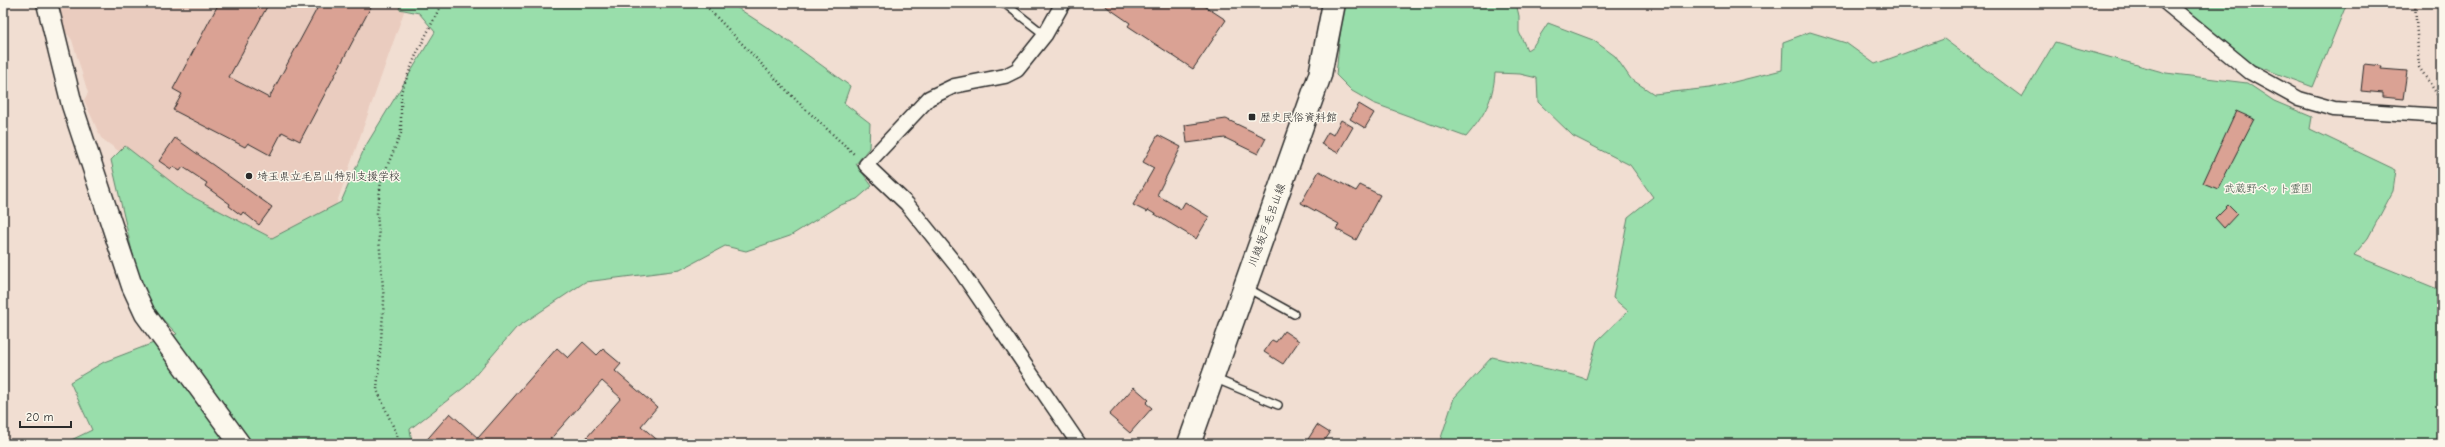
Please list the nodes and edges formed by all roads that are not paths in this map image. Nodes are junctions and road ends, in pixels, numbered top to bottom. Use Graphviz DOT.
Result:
graph roads {
  1 [pos="47,3"];
  2 [pos="1004,3"];
  3 [pos="1063,3"];
  4 [pos="1334,3"];
  5 [pos="2166,3"];
  6 [pos="1045,35"];
  7 [pos="2442,116"];
  8 [pos="1245,286"];
  9 [pos="1294,314"];
  10 [pos="1212,377"];
  11 [pos="1278,406"];
  12 [pos="240,444"];
  13 [pos="1079,444"];
  14 [pos="1189,444"];
  1 -- 12 [label="street"];
  2 -- 6 [label="lane"];
  3 -- 6 [label="street"];
  4 -- 8 [label="main road, 川越坂戸毛呂山線"];
  5 -- 7 [label="street"];
  6 -- 13 [label="street"];
  8 -- 9 [label="lane"];
  8 -- 10 [label="main road, 川越坂戸毛呂山線"];
  10 -- 11 [label="lane"];
  10 -- 14 [label="main road, 川越坂戸毛呂山線"];
}
